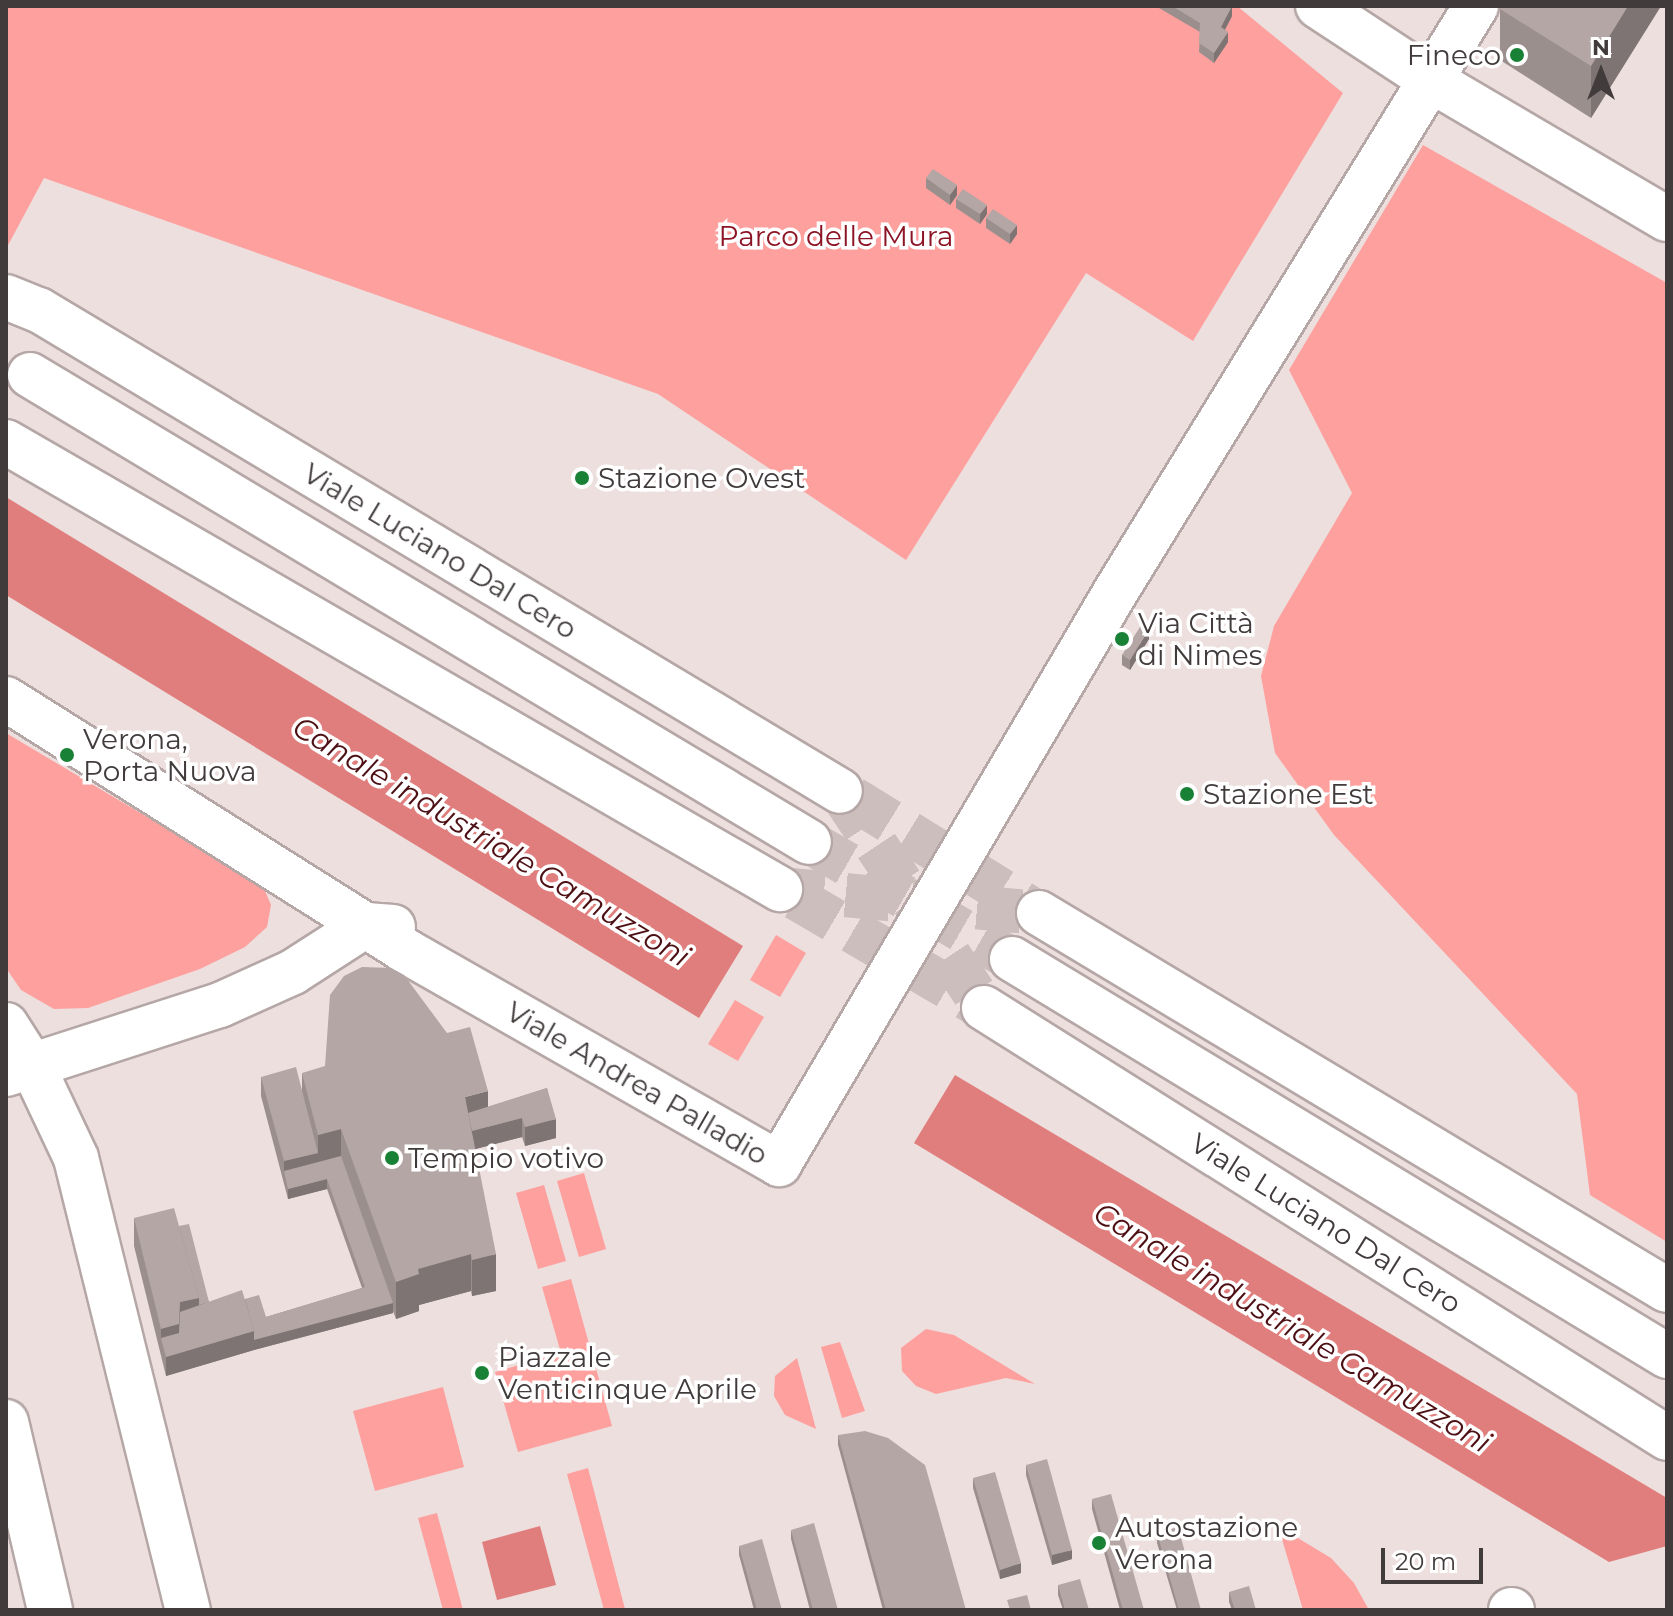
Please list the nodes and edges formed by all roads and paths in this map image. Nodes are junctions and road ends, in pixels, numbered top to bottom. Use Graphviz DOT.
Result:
graph roads {
  1 [pos="1318,6"];
  2 [pos="1476,6"];
  3 [pos="1429,79"];
  4 [pos="1667,219"];
  5 [pos="17,304"];
  6 [pos="30,375"];
  7 [pos="6,442"];
  8 [pos="6,699"];
  9 [pos="840,791"];
  10 [pos="809,842"];
  11 [pos="780,889"];
  12 [pos="1039,913"];
  13 [pos="366,925"];
  14 [pos="1012,959"];
  15 [pos="984,1008"];
  16 [pos="6,1025"];
  17 [pos="20,1072"];
  18 [pos="779,1164"];
  19 [pos="1667,1290"];
  20 [pos="1667,1356"];
  21 [pos="6,1422"];
  22 [pos="1667,1438"];
  23 [pos="50,1610"];
  24 [pos="188,1610"];
  1 -- 3 [label="main road"];
  2 -- 3 [label="main road"];
  3 -- 4 [label="main road"];
  3 -- 18 [label="main road"];
  5 -- 9 [label="main road, Viale Luciano Dal Cero"];
  6 -- 10 [label="main road"];
  7 -- 11 [label="main road"];
  8 -- 13 [label="main road"];
  12 -- 19 [label="main road"];
  13 -- 17 [label="main road"];
  13 -- 18 [label="main road, Viale Andrea Palladio"];
  13 -- 18 [label="main road, Viale Andrea Palladio"];
  14 -- 20 [label="main road"];
  15 -- 22 [label="main road, Viale Luciano Dal Cero"];
  16 -- 17 [label="main road"];
  17 -- 24 [label="main road"];
  21 -- 23 [label="main road"];
}
